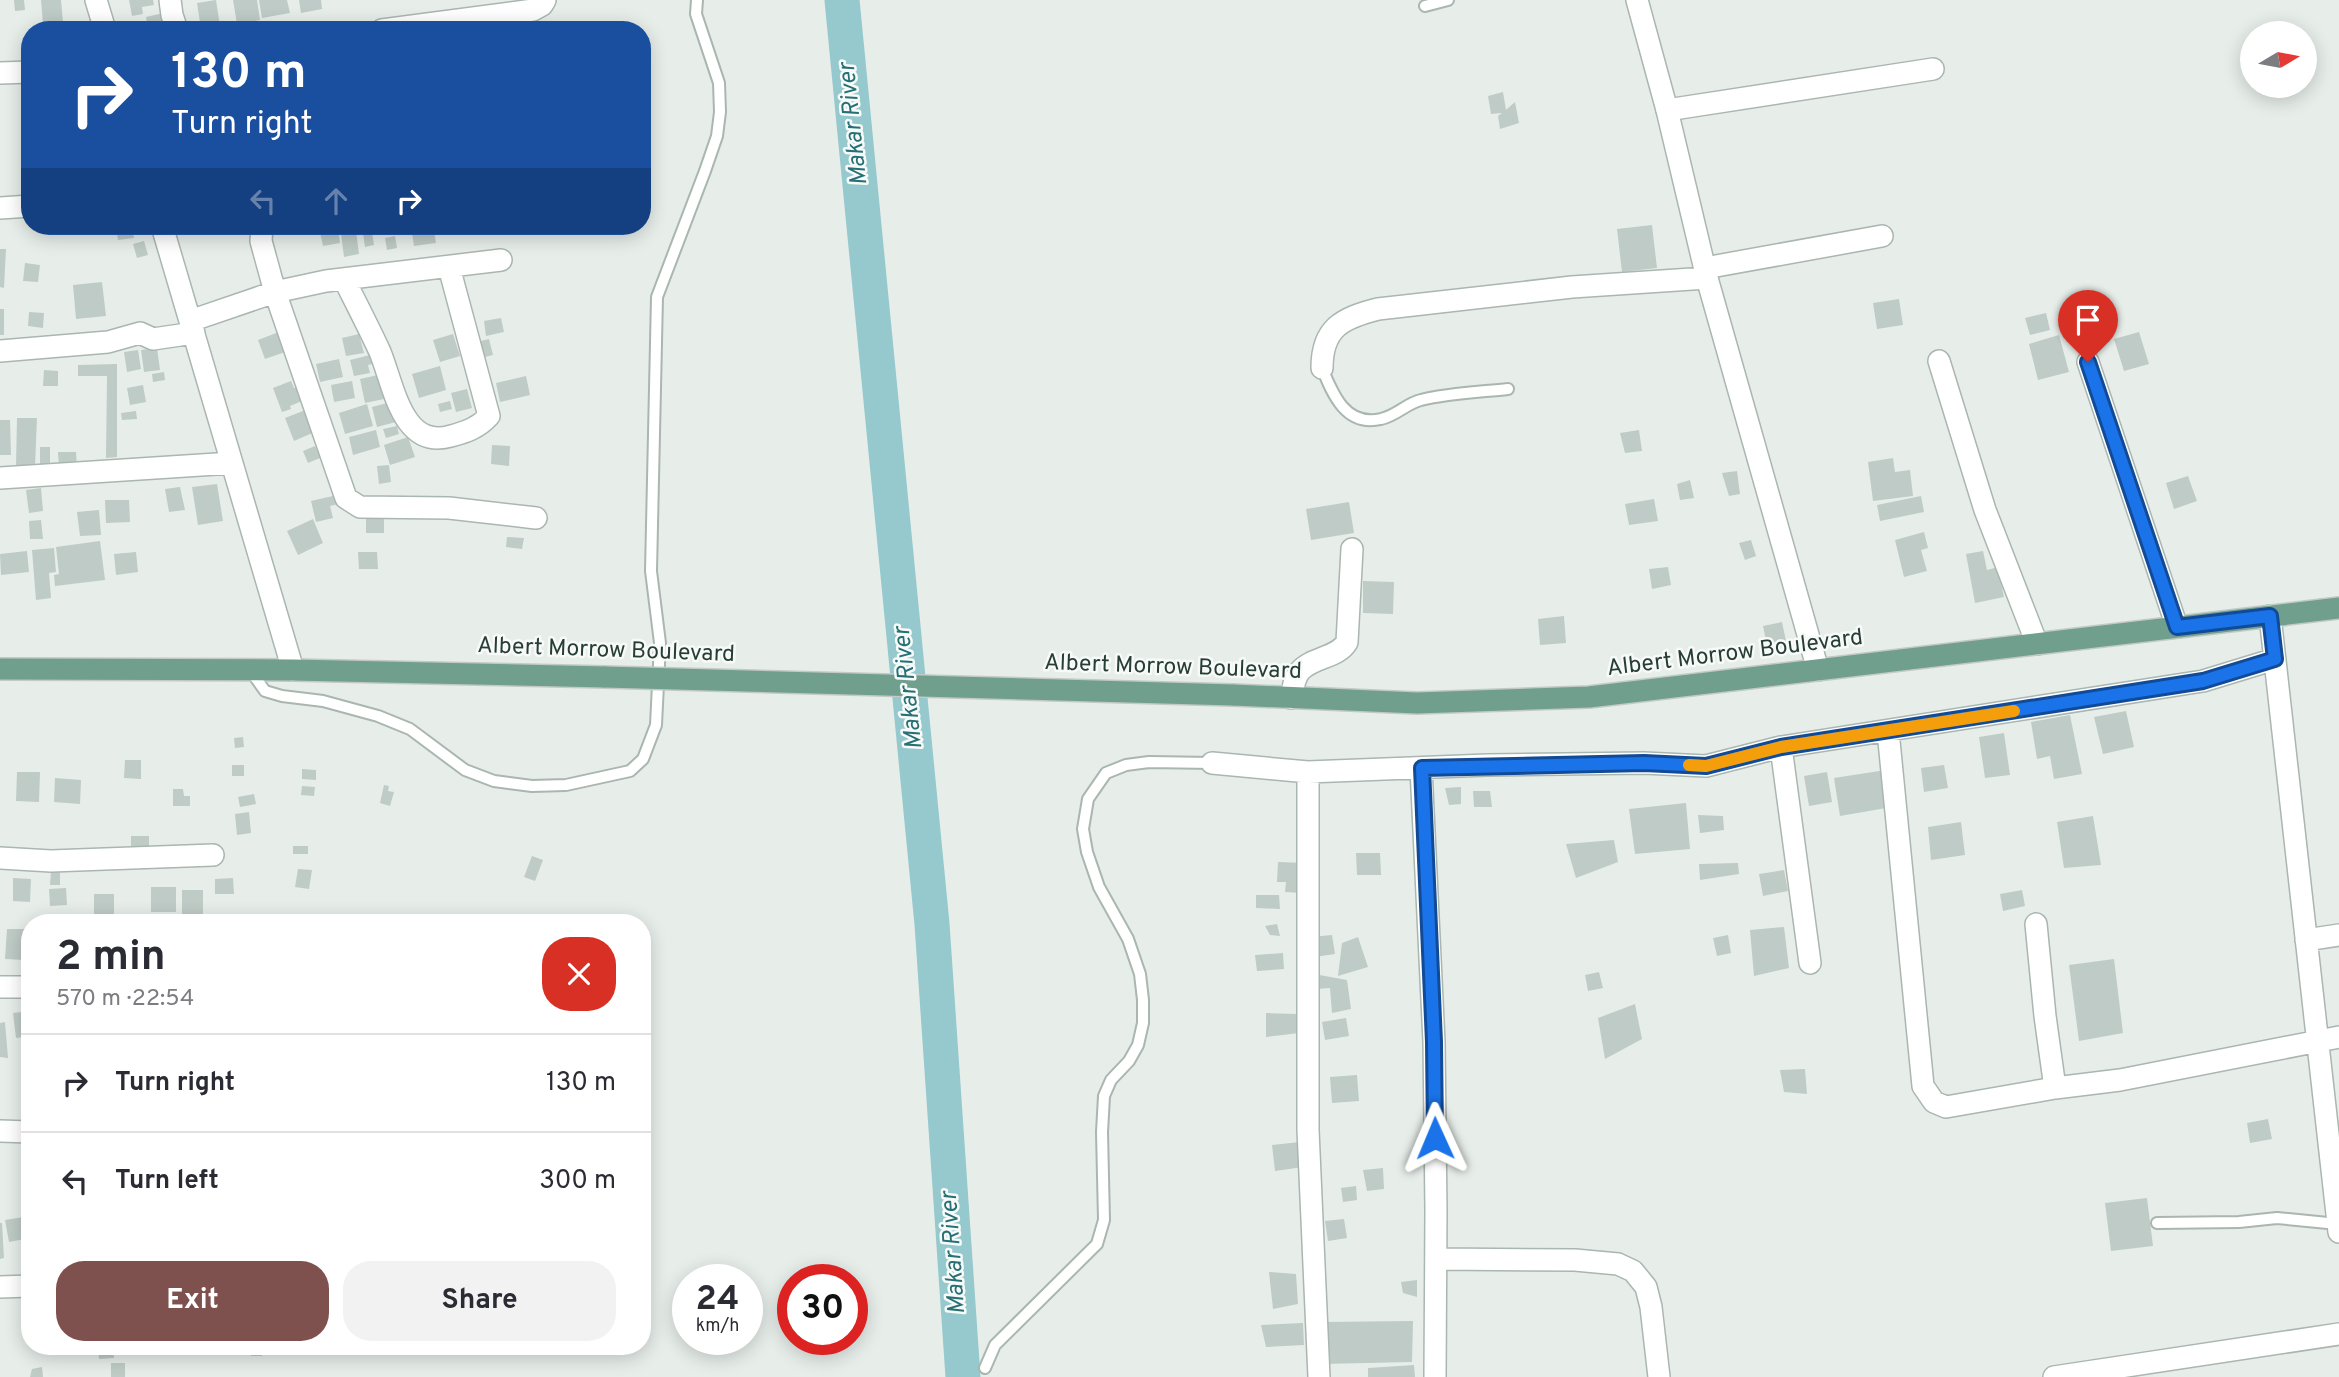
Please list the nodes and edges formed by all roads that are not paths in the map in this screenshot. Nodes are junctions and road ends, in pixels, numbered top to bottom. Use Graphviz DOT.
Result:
graph roads {
  1 [pos="96,0"];
  2 [pos="170,0"];
  3 [pos="545,0"];
  4 [pos="696,0"];
  5 [pos="1448,0"];
  6 [pos="1637,0"];
  7 [pos="1425,6"];
  8 [pos="102,21"];
  9 [pos="174,21"];
  10 [pos="450,21"];
  11 [pos="1933,69"];
  12 [pos="21,72"];
  13 [pos="0,73"];
  14 [pos="1667,110"];
  15 [pos="21,207"];
  16 [pos="0,208"];
  17 [pos="165,235"];
  18 [pos="261,235"];
  19 [pos="1882,236"];
  20 [pos="501,261"];
  21 [pos="449,267"];
  22 [pos="1706,273"];
  23 [pos="344,279"];
  24 [pos="275,292"];
  25 [pos="192,327"];
  26 [pos="0,351"];
  27 [pos="1939,361"];
  28 [pos="2088,362"];
  29 [pos="1322,368"];
  30 [pos="1508,389"];
  31 [pos="233,463"];
  32 [pos="0,478"];
  33 [pos="536,518"];
  34 [pos="1352,549"];
  35 [pos="2339,608"];
  36 [pos="2270,616"];
  37 [pos="2177,627"];
  38 [pos="2037,644"];
  39 [pos="2275,659"];
  40 [pos="0,669"];
  41 [pos="250,670"];
  42 [pos="293,670"];
  43 [pos="1818,670"];
  44 [pos="1291,698"];
  45 [pos="1888,731"];
  46 [pos="1781,747"];
  47 [pos="1212,763"];
  48 [pos="1422,768"];
  49 [pos="1308,772"];
  50 [pos="213,855"];
  51 [pos="0,858"];
  52 [pos="2036,924"];
  53 [pos="2339,935"];
  54 [pos="2306,940"];
  55 [pos="1810,963"];
  56 [pos="0,987"];
  57 [pos="21,987"];
  58 [pos="2339,1037"];
  59 [pos="2317,1041"];
  60 [pos="2055,1088"];
  61 [pos="0,1131"];
  62 [pos="21,1132"];
  63 [pos="2334,1148"];
  64 [pos="2157,1223"];
  65 [pos="2339,1228"];
  66 [pos="1436,1259"];
  67 [pos="21,1286"];
  68 [pos="0,1287"];
  69 [pos="2339,1334"];
  70 [pos="985,1368"];
  71 [pos="1319,1377"];
  72 [pos="1435,1377"];
  73 [pos="1659,1377"];
  74 [pos="2054,1377"];
  1 -- 8 [label="street"];
  2 -- 9 [label="street"];
  3 -- 10 [label="street"];
  4 -- 41 [label="lane"];
  5 -- 7 [label="lane"];
  6 -- 14 [label="street"];
  11 -- 14 [label="street"];
  12 -- 13 [label="street"];
  14 -- 22 [label="street"];
  15 -- 16 [label="street"];
  17 -- 25 [label="street"];
  18 -- 24 [label="street"];
  19 -- 22 [label="street"];
  20 -- 21 [label="street"];
  21 -- 23 [label="street"];
  21 -- 23 [label="street"];
  22 -- 29 [label="street"];
  22 -- 43 [label="street"];
  23 -- 24 [label="street"];
  24 -- 25 [label="street"];
  24 -- 33 [label="street"];
  25 -- 26 [label="street"];
  25 -- 31 [label="street"];
  27 -- 38 [label="street"];
  28 -- 37 [label="street"];
  29 -- 30 [label="lane"];
  31 -- 32 [label="street"];
  31 -- 42 [label="street"];
  34 -- 44 [label="street"];
  35 -- 36 [label="main road, Albert Morrow Boulevard"];
  36 -- 37 [label="main road, Albert Morrow Boulevard"];
  36 -- 39 [label="street"];
  37 -- 38 [label="main road, Albert Morrow Boulevard"];
  38 -- 43 [label="main road, Albert Morrow Boulevard"];
  39 -- 45 [label="street"];
  39 -- 54 [label="street"];
  40 -- 41 [label="main road, Albert Morrow Boulevard"];
  41 -- 42 [label="main road, Albert Morrow Boulevard"];
  42 -- 44 [label="main road, Albert Morrow Boulevard, bridge"];
  43 -- 44 [label="main road, Albert Morrow Boulevard"];
  45 -- 46 [label="street"];
  45 -- 60 [label="street"];
  46 -- 48 [label="street"];
  46 -- 55 [label="street"];
  47 -- 49 [label="street"];
  47 -- 70 [label="lane"];
  48 -- 49 [label="street"];
  48 -- 66 [label="street"];
  49 -- 71 [label="street"];
  50 -- 51 [label="street"];
  52 -- 60 [label="street"];
  53 -- 54 [label="street"];
  54 -- 59 [label="street"];
  56 -- 57 [label="street"];
  58 -- 59 [label="street"];
  59 -- 60 [label="street"];
  59 -- 63 [label="street"];
  61 -- 62 [label="street"];
  63 -- 65 [label="street"];
  64 -- 65 [label="lane"];
  66 -- 72 [label="street"];
  66 -- 73 [label="street"];
  67 -- 68 [label="street"];
  69 -- 74 [label="street"];
}
